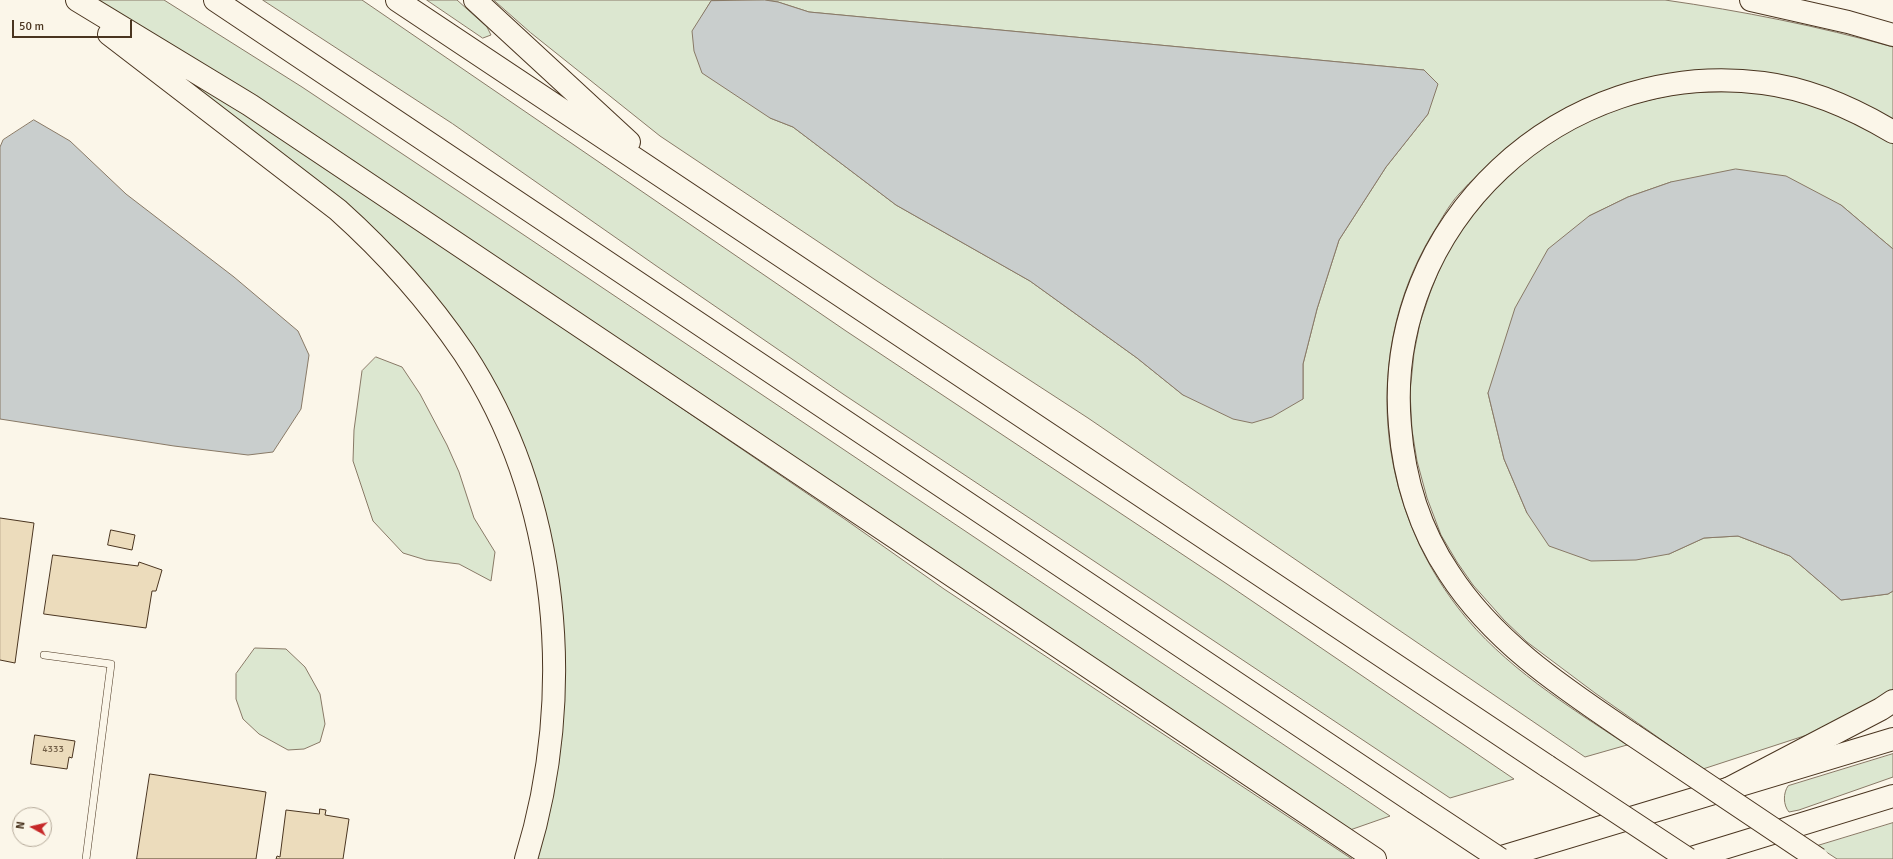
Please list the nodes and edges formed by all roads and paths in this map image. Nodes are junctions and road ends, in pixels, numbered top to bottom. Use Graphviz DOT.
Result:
graph roads {
  1 [pos="65,0"];
  2 [pos="77,0"];
  3 [pos="204,0"];
  4 [pos="215,0"];
  5 [pos="397,0"];
  6 [pos="475,0"];
  7 [pos="1750,0"];
  8 [pos="1893,35"];
  9 [pos="290,50"];
  10 [pos="1893,132"];
  11 [pos="680,189"];
  12 [pos="44,655"];
  13 [pos="1893,701"];
  14 [pos="1893,738"];
  15 [pos="1728,789"];
  16 [pos="1893,796"];
  17 [pos="86,859"];
  18 [pos="526,859"];
  19 [pos="1375,859"];
  20 [pos="1495,859"];
  21 [pos="1500,859"];
  22 [pos="1688,859"];
  23 [pos="1818,859"];
  1 -- 18 [label="main road"];
  2 -- 19 [label="main road"];
  3 -- 9 [label="main road"];
  4 -- 9 [label="main road"];
  5 -- 11 [label="main road"];
  6 -- 11 [label="main road"];
  7 -- 8 [label="main road"];
  9 -- 21 [label="main road, bridge"];
  10 -- 23 [label="main road, bridge"];
  11 -- 22 [label="main road, bridge"];
  12 -- 17 [label="lane"];
  13 -- 15 [label="main road"];
  14 -- 15 [label="main road"];
  15 -- 20 [label="main road"];
  16 -- 22 [label="main road"];
}
